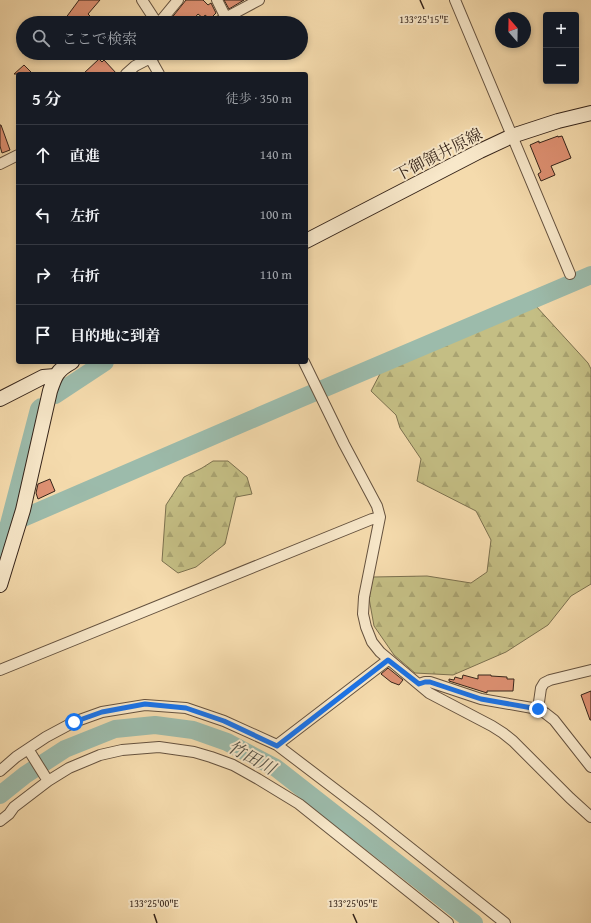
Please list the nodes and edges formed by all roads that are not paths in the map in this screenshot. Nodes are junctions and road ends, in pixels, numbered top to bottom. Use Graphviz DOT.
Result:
graph roads {
  1 [pos="136,0"];
  2 [pos="142,0"];
  3 [pos="178,0"];
  4 [pos="218,0"];
  5 [pos="259,0"];
  6 [pos="455,0"];
  7 [pos="146,16"];
  8 [pos="152,16"];
  9 [pos="165,16"];
  10 [pos="225,16"];
  11 [pos="230,16"];
  12 [pos="144,60"];
  13 [pos="150,60"];
  14 [pos="129,72"];
  15 [pos="158,72"];
  16 [pos="591,112"];
  17 [pos="512,136"];
  18 [pos="16,156"];
  19 [pos="0,164"];
  20 [pos="308,240"];
  21 [pos="570,274"];
  22 [pos="69,364"];
  23 [pos="305,364"];
  24 [pos="55,376"];
  25 [pos="0,399"];
  26 [pos="380,517"];
  27 [pos="0,585"];
  28 [pos="388,660"];
  29 [pos="0,670"];
  30 [pos="591,670"];
  31 [pos="419,684"];
  32 [pos="538,709"];
  33 [pos="277,746"];
  34 [pos="29,750"];
  35 [pos="591,767"];
  36 [pos="0,771"];
  37 [pos="47,779"];
  38 [pos="591,817"];
  39 [pos="0,821"];
  40 [pos="448,923"];
  41 [pos="506,923"];
  1 -- 7 [label="street"];
  2 -- 8 [label="street"];
  3 -- 9 [label="street"];
  4 -- 10 [label="street"];
  5 -- 11 [label="street"];
  6 -- 17 [label="street"];
  12 -- 14 [label="street"];
  13 -- 15 [label="street"];
  16 -- 17 [label="main road, 下御領井原線"];
  17 -- 20 [label="main road, 下御領井原線"];
  17 -- 21 [label="street"];
  18 -- 19 [label="street"];
  22 -- 24 [label="main road"];
  23 -- 26 [label="street"];
  24 -- 25 [label="main road"];
  24 -- 27 [label="main road"];
  26 -- 28 [label="street"];
  26 -- 29 [label="street"];
  28 -- 31 [label="street"];
  28 -- 33 [label="street"];
  30 -- 32 [label="street"];
  31 -- 32 [label="street"];
  31 -- 38 [label="street"];
  32 -- 35 [label="street"];
  33 -- 34 [label="street"];
  33 -- 41 [label="street"];
  34 -- 36 [label="street"];
  34 -- 37 [label="street"];
  37 -- 39 [label="street"];
  37 -- 40 [label="street"];
}
